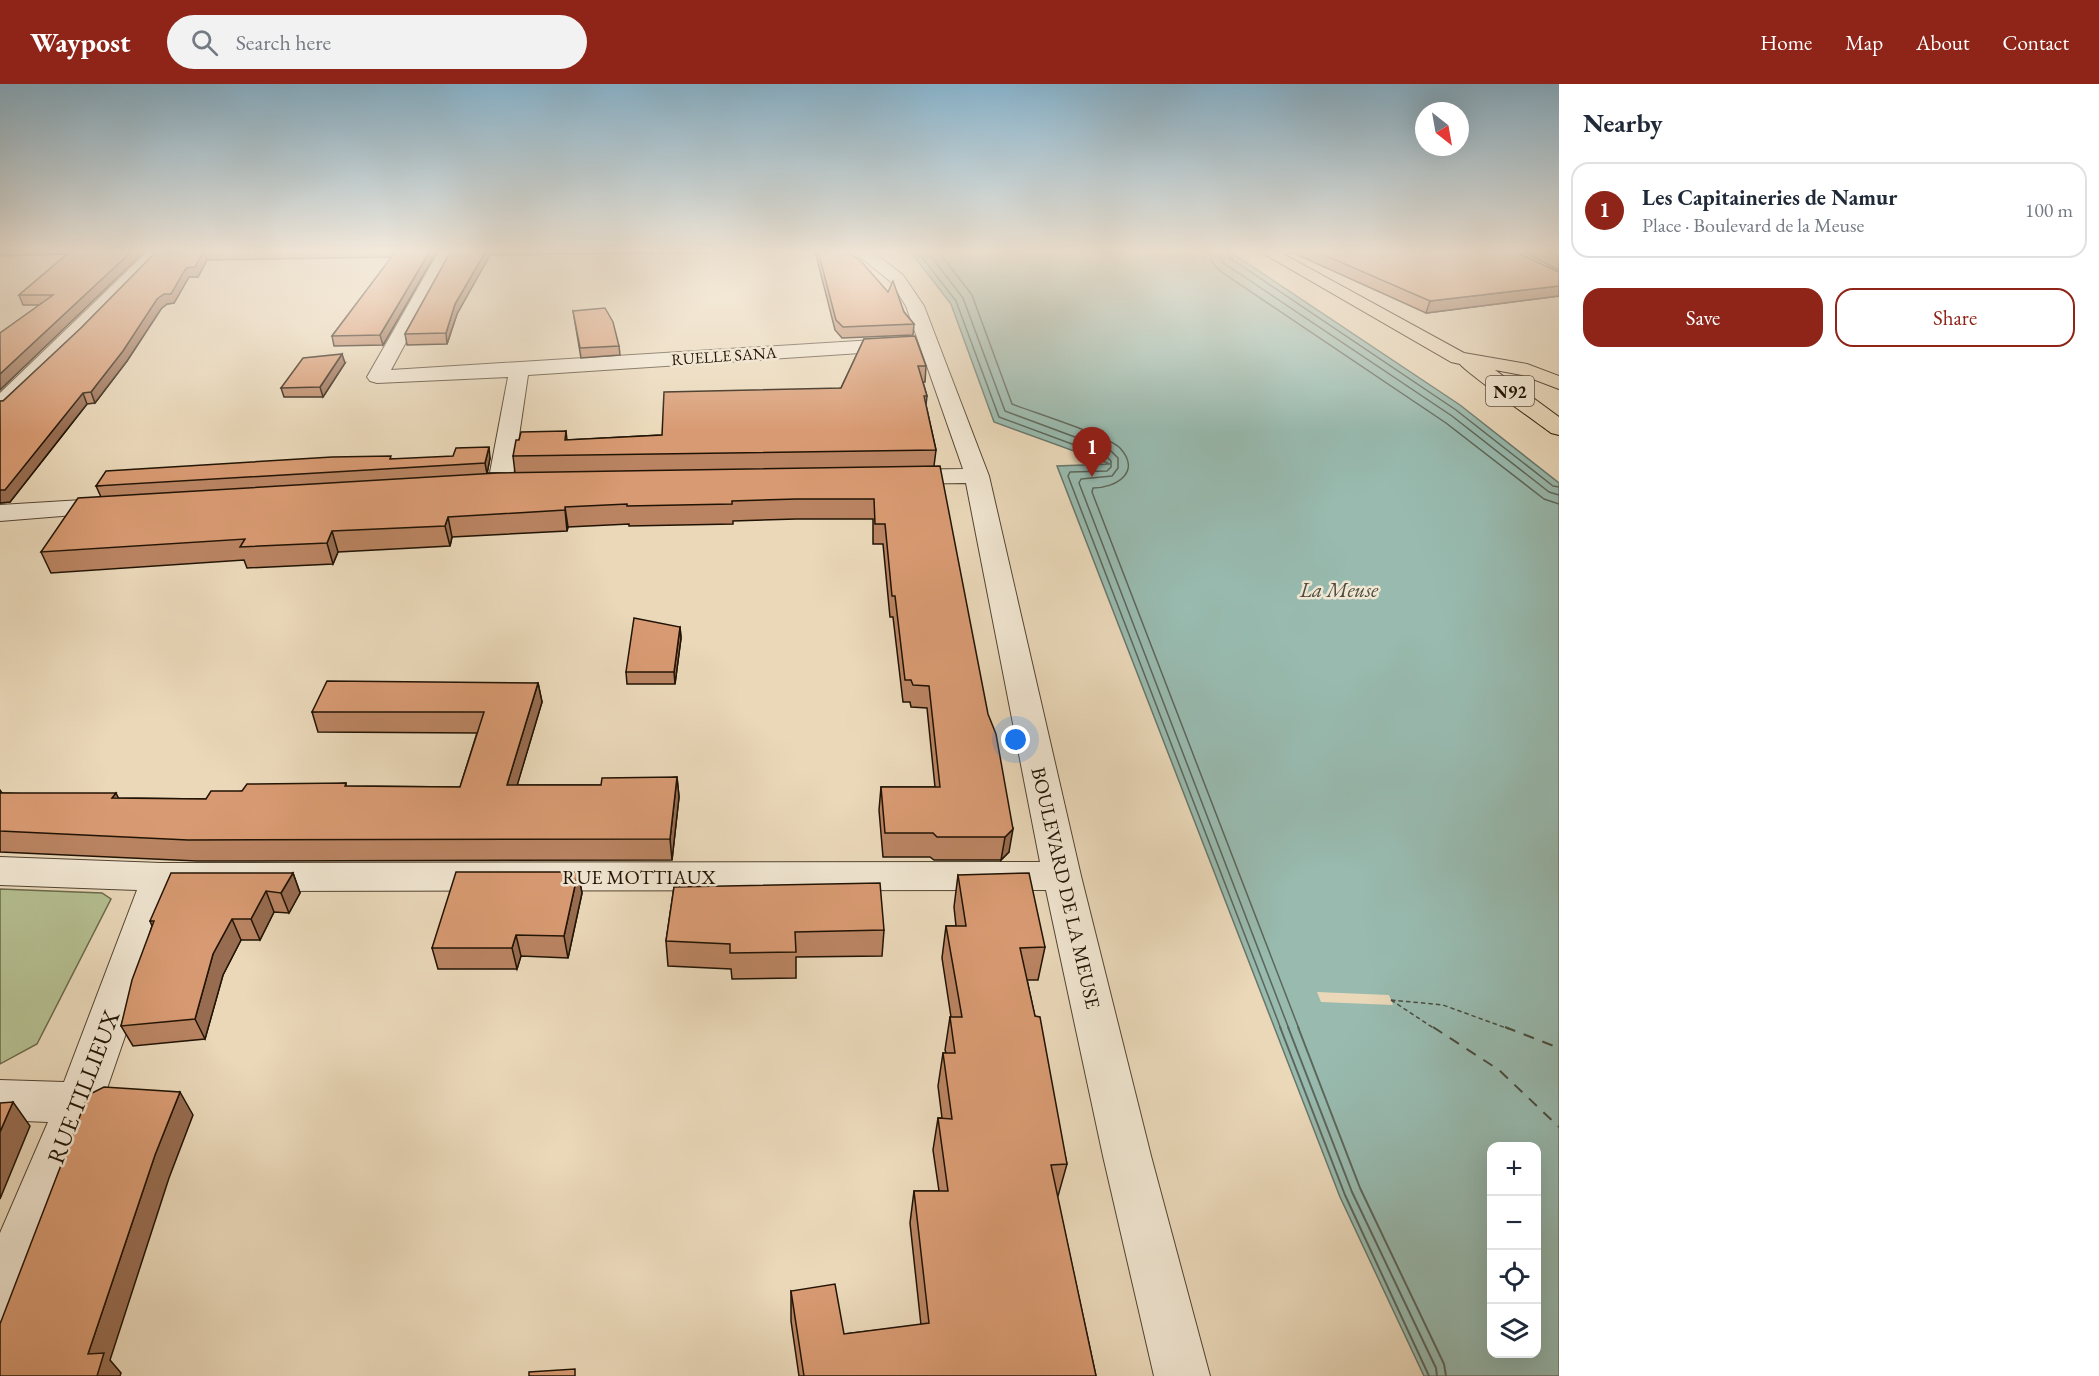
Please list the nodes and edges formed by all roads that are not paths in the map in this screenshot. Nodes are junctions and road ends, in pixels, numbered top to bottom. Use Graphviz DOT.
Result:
graph roads {
  1 [pos="97,311"];
  2 [pos="413,311"];
  3 [pos="917,311"];
  4 [pos="1375,311"];
  5 [pos="930,342"];
  6 [pos="1458,358"];
  7 [pos="519,370"];
  8 [pos="1488,375"];
  9 [pos="1559,383"];
  10 [pos="0,405"];
  11 [pos="1559,428"];
  12 [pos="977,476"];
  13 [pos="870,477"];
  14 [pos="500,483"];
  15 [pos="143,504"];
  16 [pos="0,513"];
  17 [pos="0,871"];
  18 [pos="1062,876"];
  19 [pos="161,878"];
  20 [pos="0,1100"];
  21 [pos="79,1102"];
  22 [pos="0,1295"];
  23 [pos="1182,1376"];
  1 -- 10 [label="street"];
  2 -- 7 [label="street, RUELLE SANA"];
  3 -- 5 [label="street, BOULEVARD DE LA MEUSE"];
  4 -- 6 [label="main road, N92"];
  5 -- 7 [label="street, RUELLE SANA"];
  5 -- 12 [label="street, BOULEVARD DE LA MEUSE"];
  6 -- 8 [label="main road, N92"];
  6 -- 9 [label="main road"];
  7 -- 14 [label="street"];
  8 -- 9 [label="main road"];
  8 -- 11 [label="main road, N92"];
  12 -- 13 [label="street"];
  12 -- 18 [label="street, BOULEVARD DE LA MEUSE"];
  15 -- 16 [label="street"];
  17 -- 19 [label="street, RUE MOTTIAUX"];
  18 -- 19 [label="street, RUE MOTTIAUX"];
  18 -- 23 [label="street, BOULEVARD DE LA MEUSE"];
  19 -- 21 [label="street, RUE TILLIEUX"];
  20 -- 21 [label="street"];
  21 -- 22 [label="street, RUE TILLIEUX"];
}
